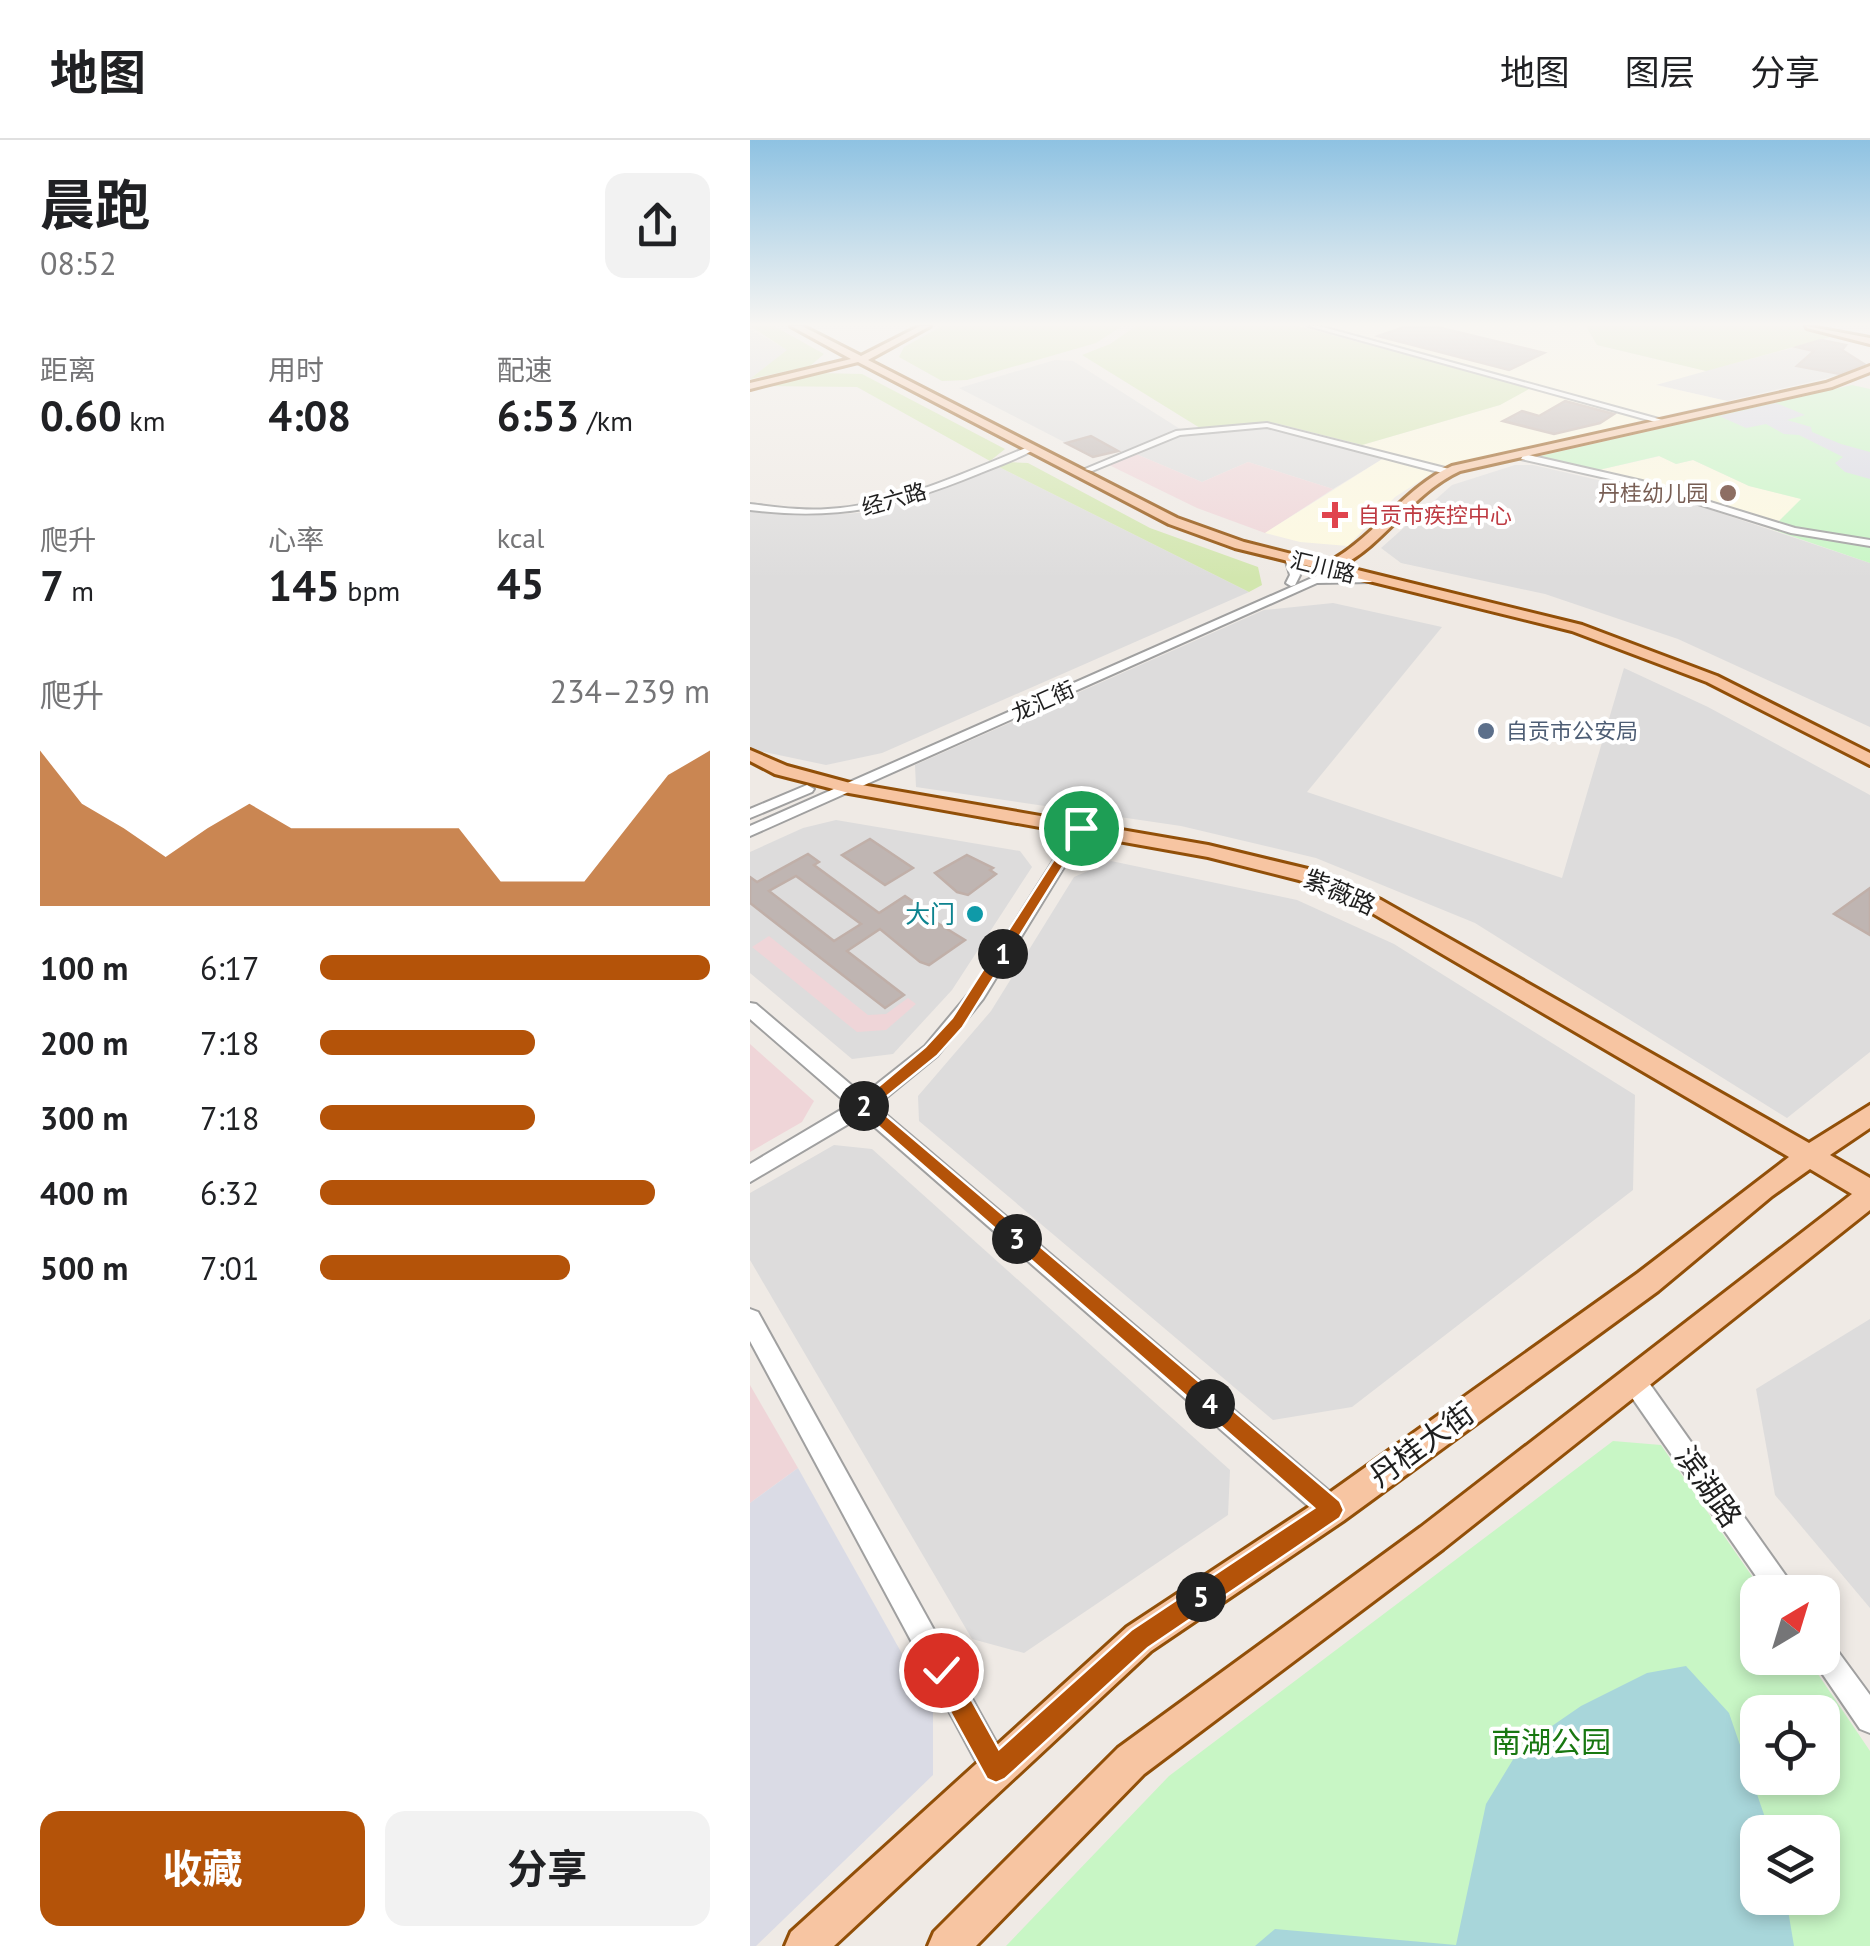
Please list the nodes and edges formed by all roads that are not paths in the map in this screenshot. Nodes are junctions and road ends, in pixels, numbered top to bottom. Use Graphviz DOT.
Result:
graph roads {
  1 [pos="962,410"];
  2 [pos="973,410"];
  3 [pos="1622,410"];
  4 [pos="1710,410"];
  5 [pos="1736,410"];
  6 [pos="1662,421"];
  7 [pos="1031,449"];
  8 [pos="1524,457"];
  9 [pos="1089,469"];
  10 [pos="1446,472"];
  11 [pos="750,507"];
  12 [pos="1870,543"];
  13 [pos="1366,544"];
  14 [pos="1296,556"];
  15 [pos="1338,567"];
  16 [pos="1390,574"];
  17 [pos="1371,579"];
  18 [pos="1296,585"];
  19 [pos="1870,746"];
  20 [pos="750,756"];
  21 [pos="1870,760"];
  22 [pos="750,770"];
  23 [pos="831,791"];
  24 [pos="750,818"];
  25 [pos="1079,832"];
  26 [pos="750,834"];
  27 [pos="750,1009"];
  28 [pos="863,1106"];
  29 [pos="1870,1115"];
  30 [pos="1803,1159"];
  31 [pos="750,1174"];
  32 [pos="1868,1197"];
  33 [pos="750,1319"];
  34 [pos="1634,1381"];
  35 [pos="1332,1510"];
  36 [pos="1770,1575"];
  37 [pos="1839,1675"];
  38 [pos="1870,1719"];
  39 [pos="996,1770"];
  40 [pos="806,1946"];
  41 [pos="948,1946"];
  1 -- 7 [label="main road, 汇川路"];
  2 -- 9 [label="main road, 汇川路"];
  3 -- 6 [label="street"];
  4 -- 6 [label="main road"];
  5 -- 8 [label="main road"];
  6 -- 10 [label="main road"];
  7 -- 11 [label="street, 经六路"];
  7 -- 14 [label="main road, 汇川路"];
  8 -- 12 [label="street"];
  8 -- 13 [label="main road"];
  9 -- 10 [label="street"];
  9 -- 14 [label="main road, 汇川路"];
  10 -- 13 [label="main road"];
  13 -- 14 [label="main road"];
  13 -- 15 [label="main road"];
  13 -- 16 [label="main road"];
  14 -- 15 [label="main road, 汇川路"];
  14 -- 18 [label="street"];
  15 -- 16 [label="main road, 汇川路"];
  15 -- 17 [label="main road, 汇川路"];
  15 -- 18 [label="street, 龙汇街"];
  16 -- 19 [label="main road, 汇川路"];
  17 -- 18 [label="street"];
  17 -- 21 [label="main road, 汇川路"];
  18 -- 23 [label="street, 龙汇街"];
  20 -- 23 [label="main road, 紫薇路"];
  22 -- 23 [label="main road, 紫薇路"];
  23 -- 24 [label="street"];
  23 -- 25 [label="main road, 紫薇路"];
  23 -- 26 [label="street"];
  25 -- 28 [label="street"];
  25 -- 30 [label="main road, 紫薇路"];
  27 -- 28 [label="street"];
  28 -- 31 [label="street"];
  28 -- 35 [label="street"];
  29 -- 30 [label="main road, 丹桂大街"];
  30 -- 32 [label="main road, 紫薇路"];
  30 -- 35 [label="main road, 丹桂大街"];
  32 -- 34 [label="main road"];
  33 -- 39 [label="street"];
  34 -- 36 [label="street, 滨湖路"];
  34 -- 41 [label="main road"];
  35 -- 39 [label="main road, 丹桂大街"];
  37 -- 38 [label="street"];
  39 -- 40 [label="main road, 丹桂大街"];
}
